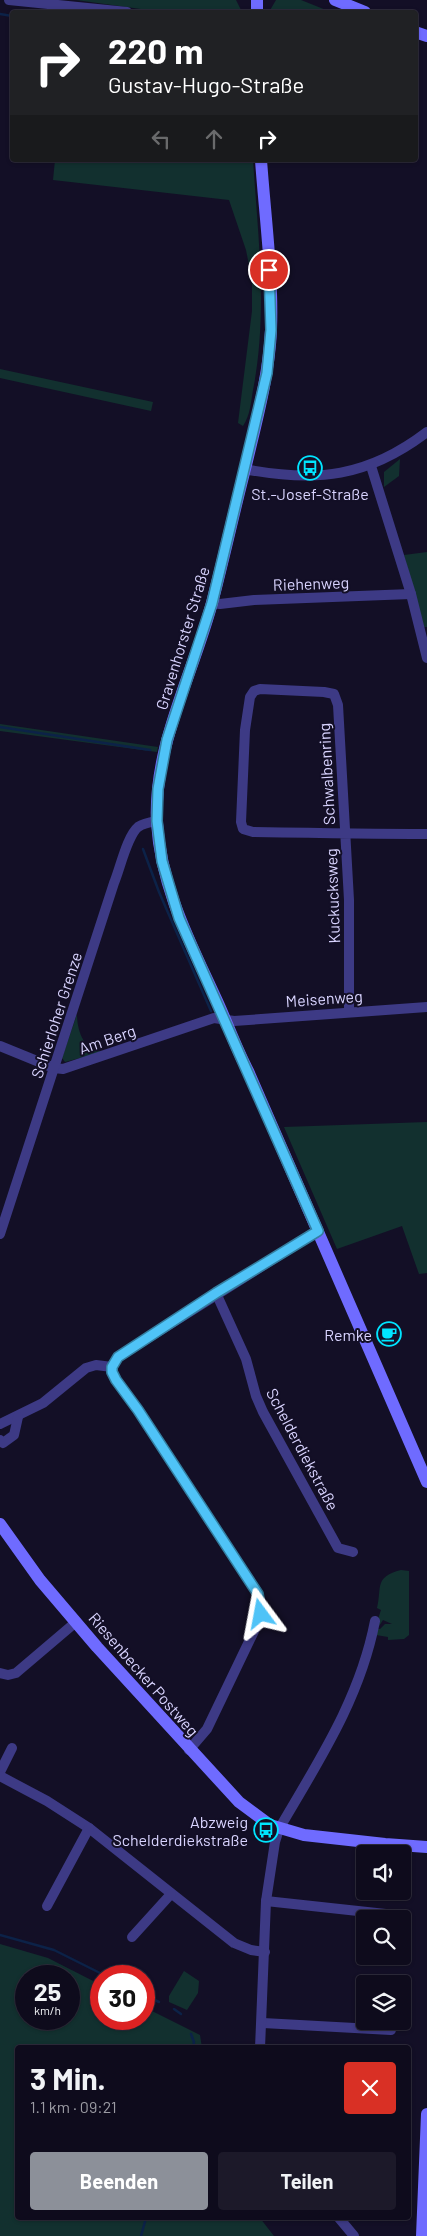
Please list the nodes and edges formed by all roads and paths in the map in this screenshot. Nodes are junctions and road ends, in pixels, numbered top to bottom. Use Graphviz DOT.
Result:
graph roads {
  1 [pos="9,0"];
  2 [pos="335,0"];
  3 [pos="106,10"];
  4 [pos="360,10"];
  5 [pos="261,162"];
  6 [pos="427,432"];
  7 [pos="372,466"];
  8 [pos="244,469"];
  9 [pos="411,594"];
  10 [pos="212,603"];
  11 [pos="427,658"];
  12 [pos="157,821"];
  13 [pos="344,834"];
  14 [pos="427,834"];
  15 [pos="427,1006"];
  16 [pos="348,1011"];
  17 [pos="224,1020"];
  18 [pos="0,1046"];
  19 [pos="54,1068"];
  20 [pos="318,1231"];
  21 [pos="0,1234"];
  22 [pos="216,1293"];
  23 [pos="112,1367"];
  24 [pos="18,1417"];
  25 [pos="0,1424"];
  26 [pos="0,1440"];
  27 [pos="427,1482"];
  28 [pos="0,1524"];
  29 [pos="352,1552"];
  30 [pos="375,1621"];
  31 [pos="76,1622"];
  32 [pos="0,1674"];
  33 [pos="12,1748"];
  34 [pos="189,1750"];
  35 [pos="0,1772"];
  36 [pos="0,1776"];
  37 [pos="89,1828"];
  38 [pos="279,1829"];
  39 [pos="427,1846"];
  40 [pos="171,1894"];
  41 [pos="266,1901"];
  42 [pos="48,1906"];
  43 [pos="356,1911"];
  44 [pos="132,1937"];
  45 [pos="265,1952"];
  46 [pos="262,2023"];
  47 [pos="356,2028"];
  48 [pos="260,2045"];
  49 [pos="427,2114"];
  50 [pos="341,2220"];
  51 [pos="354,2236"];
  52 [pos="422,2236"];
  1 -- 3 [label="street"];
  2 -- 4 [label="main road"];
  5 -- 8 [label="main road, Gravenhorster Straße"];
  6 -- 7 [label="street"];
  7 -- 8 [label="street"];
  7 -- 9 [label="street"];
  8 -- 10 [label="main road, Gravenhorster Straße"];
  9 -- 10 [label="street, Riehenweg"];
  9 -- 11 [label="street"];
  10 -- 12 [label="main road, Gravenhorster Straße"];
  12 -- 17 [label="main road, Gravenhorster Straße"];
  12 -- 19 [label="street, Schierloher Grenze"];
  13 -- 13 [label="street, Schwalbenring"];
  13 -- 14 [label="street, Kuckucksweg"];
  13 -- 16 [label="street, Kuckucksweg"];
  15 -- 16 [label="street, Meisenweg"];
  16 -- 17 [label="street, Meisenweg"];
  17 -- 19 [label="street, Am Berg"];
  17 -- 20 [label="main road, Gravenhorster Straße"];
  18 -- 19 [label="street"];
  19 -- 21 [label="street, Schierloher Grenze"];
  20 -- 22 [label="street"];
  20 -- 27 [label="main road, Gravenhorster Straße"];
  22 -- 23 [label="street"];
  22 -- 29 [label="street, Schelderdiekstraße"];
  23 -- 24 [label="street"];
  23 -- 34 [label="street"];
  24 -- 25 [label="street"];
  24 -- 26 [label="street"];
  28 -- 31 [label="main road, Riesenbecker Postweg"];
  30 -- 38 [label="street"];
  31 -- 32 [label="street"];
  31 -- 34 [label="main road, Riesenbecker Postweg"];
  33 -- 35 [label="street"];
  34 -- 38 [label="main road, Riesenbecker Postweg"];
  36 -- 37 [label="street"];
  37 -- 40 [label="street"];
  37 -- 42 [label="street"];
  38 -- 39 [label="main road, Riesenbecker Postweg"];
  38 -- 41 [label="street"];
  40 -- 44 [label="street"];
  40 -- 45 [label="street"];
  41 -- 43 [label="street"];
  41 -- 45 [label="street"];
  45 -- 46 [label="street"];
  46 -- 47 [label="street"];
  46 -- 48 [label="street"];
  49 -- 52 [label="main road"];
  50 -- 51 [label="street"];
}
